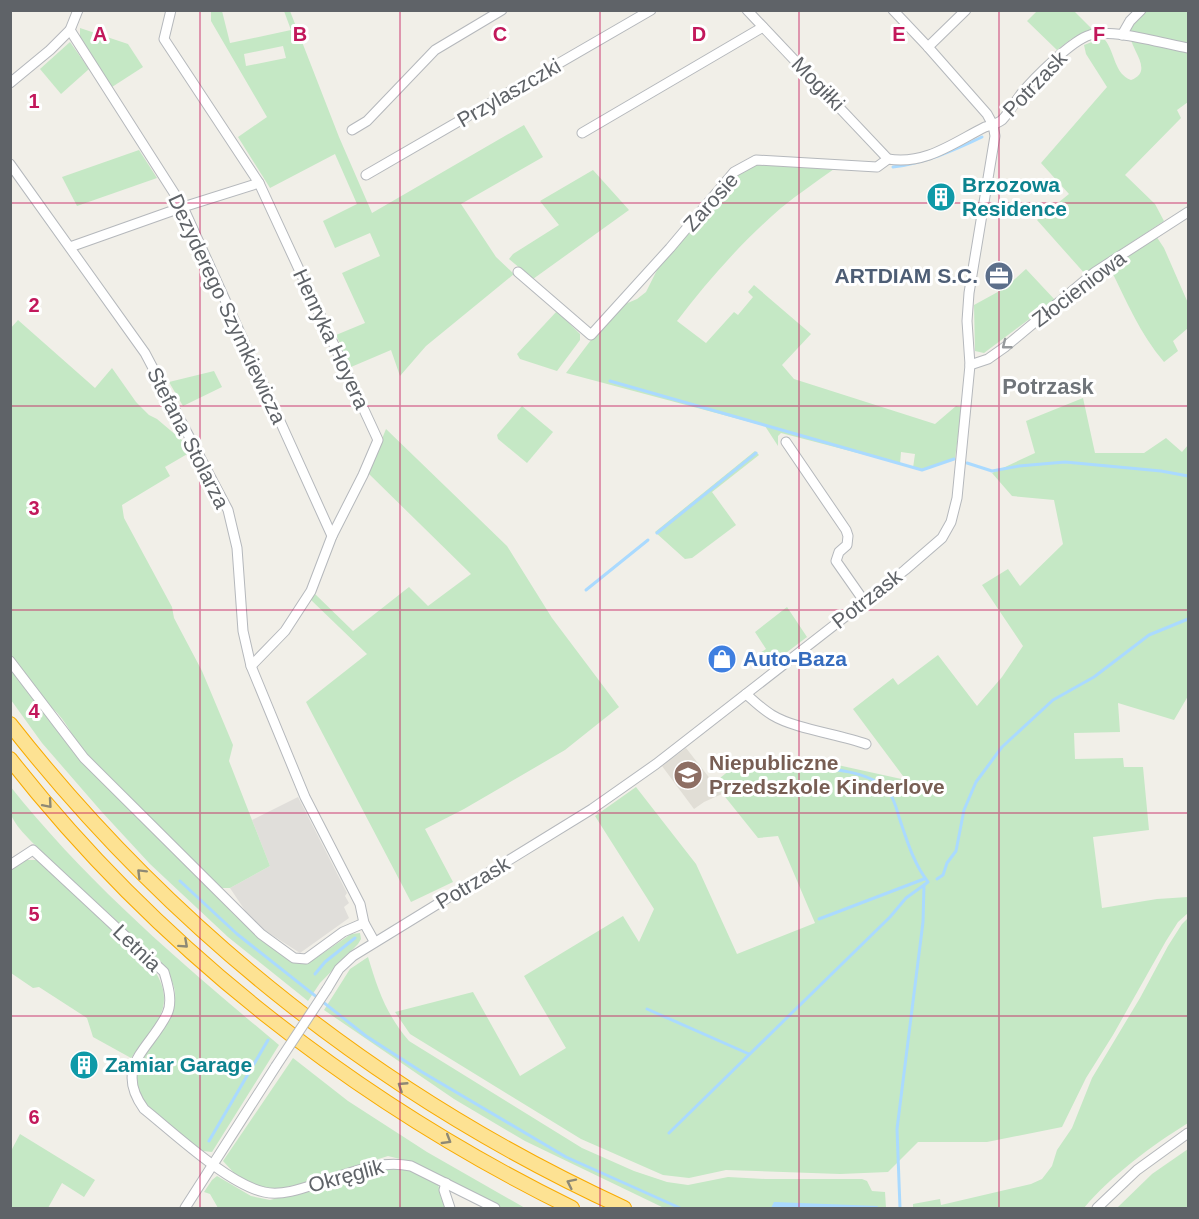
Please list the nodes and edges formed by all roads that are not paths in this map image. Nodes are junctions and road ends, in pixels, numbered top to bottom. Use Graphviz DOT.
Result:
graph roads {
  1 [pos="78,10"];
  2 [pos="171,10"];
  3 [pos="502,10"];
  4 [pos="651,10"];
  5 [pos="747,10"];
  6 [pos="893,10"];
  7 [pos="966,10"];
  8 [pos="1141,10"];
  9 [pos="763,27"];
  10 [pos="70,30"];
  11 [pos="1122,34"];
  12 [pos="928,47"];
  13 [pos="1188,48"];
  14 [pos="10,83"];
  15 [pos="993,125"];
  16 [pos="352,130"];
  17 [pos="582,133"];
  18 [pos="888,159"];
  19 [pos="10,164"];
  20 [pos="366,175"];
  21 [pos="259,183"];
  22 [pos="183,207"];
  23 [pos="1188,212"];
  24 [pos="70,247"];
  25 [pos="518,272"];
  26 [pos="970,365"];
  27 [pos="786,442"];
  28 [pos="332,536"];
  29 [pos="864,601"];
  30 [pos="10,661"];
  31 [pos="251,666"];
  32 [pos="746,693"];
  33 [pos="10,724"];
  34 [pos="866,744"];
  35 [pos="10,759"];
  36 [pos="10,865"];
  37 [pos="364,923"];
  38 [pos="374,941"];
  39 [pos="1188,1133"];
  40 [pos="214,1165"];
  41 [pos="446,1183"];
  42 [pos="185,1209"];
  43 [pos="450,1209"];
  44 [pos="495,1209"];
  45 [pos="572,1209"];
  46 [pos="624,1209"];
  47 [pos="1097,1209"];
  1 -- 10 [label="street"];
  2 -- 21 [label="street, Henryka Hoyera"];
  3 -- 16 [label="street"];
  4 -- 20 [label="street, Przylaszczki"];
  5 -- 9 [label="street, Mogiłki"];
  6 -- 12 [label="street"];
  7 -- 12 [label="street"];
  8 -- 11 [label="street"];
  9 -- 17 [label="street"];
  9 -- 18 [label="street, Mogiłki"];
  10 -- 14 [label="street"];
  10 -- 22 [label="street, Dezyderego Szymkiewicza"];
  11 -- 13 [label="street, Potrzask"];
  11 -- 15 [label="street, Potrzask"];
  12 -- 15 [label="street"];
  15 -- 18 [label="street, Zarosie"];
  15 -- 26 [label="street, Potrzask"];
  18 -- 25 [label="street, Zarosie"];
  19 -- 24 [label="street, Stefana Stolarza"];
  21 -- 22 [label="street"];
  21 -- 28 [label="street, Henryka Hoyera"];
  22 -- 24 [label="street"];
  22 -- 28 [label="street, Dezyderego Szymkiewicza"];
  23 -- 26 [label="street, Złocieniowa, one-way"];
  24 -- 31 [label="street, Stefana Stolarza"];
  26 -- 29 [label="street, Potrzask"];
  27 -- 29 [label="street"];
  28 -- 31 [label="street, Henryka Hoyera"];
  29 -- 32 [label="street, Potrzask"];
  30 -- 37 [label="street"];
  31 -- 37 [label="street, Stefana Stolarza"];
  32 -- 34 [label="street"];
  32 -- 38 [label="street, Potrzask"];
  46 -- 33 [label="highway, one-way"];
  35 -- 45 [label="highway, one-way"];
  36 -- 40 [label="street, Letnia"];
  37 -- 38 [label="street, Stefana Stolarza"];
  38 -- 40 [label="street, Potrzask, bridge"];
  39 -- 47 [label="street"];
  40 -- 41 [label="street, Okręglik"];
  40 -- 42 [label="street, Potrzask"];
  41 -- 43 [label="street"];
  41 -- 44 [label="street, Okręglik"];
}
